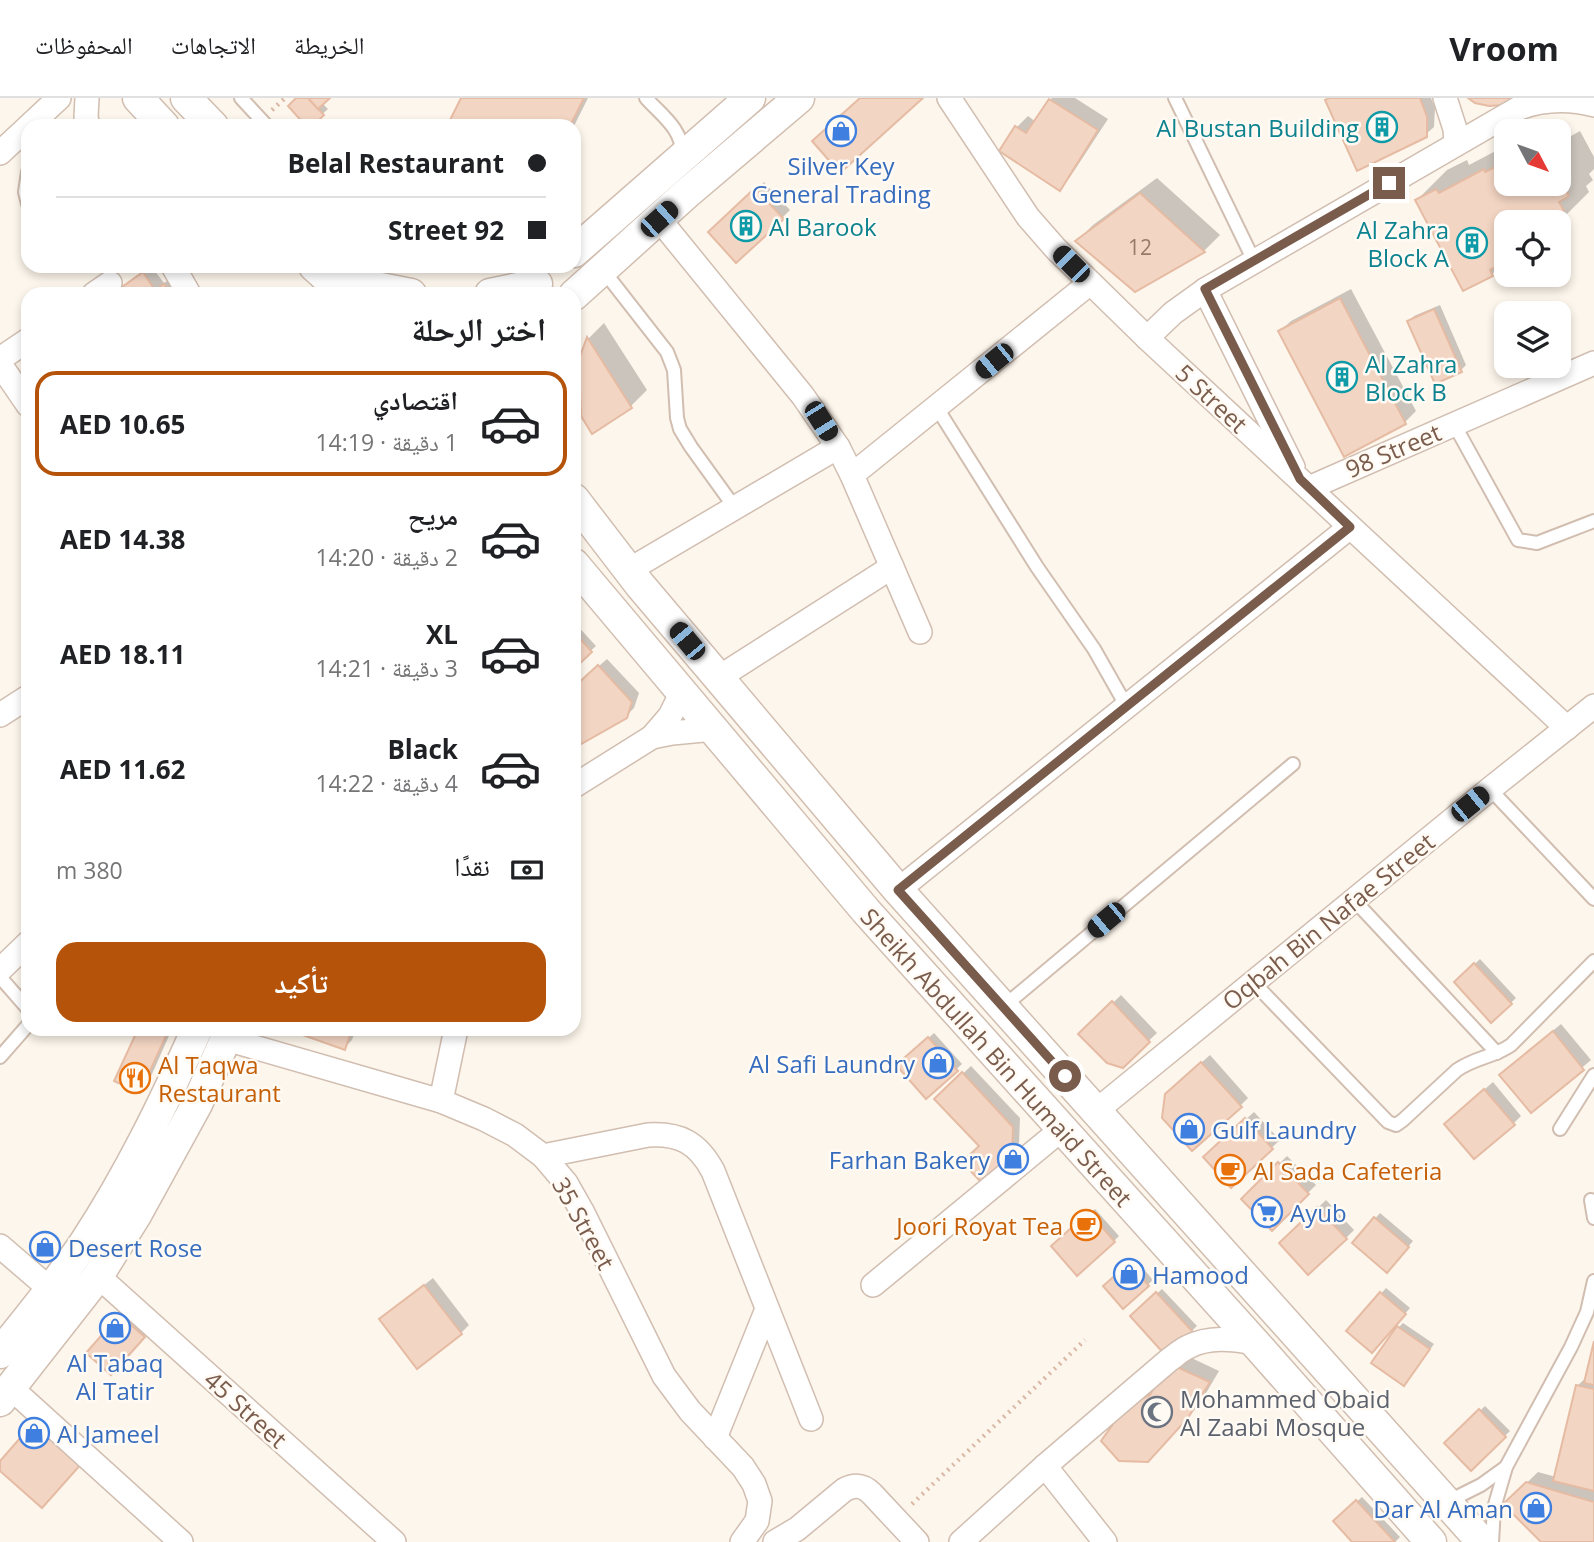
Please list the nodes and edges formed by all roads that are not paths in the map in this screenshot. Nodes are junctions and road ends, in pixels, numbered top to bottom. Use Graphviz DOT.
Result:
graph roads {
  1 [pos="87,98"];
  2 [pos="138,98"];
  3 [pos="186,98"];
  4 [pos="241,98"];
  5 [pos="646,98"];
  6 [pos="750,98"];
  7 [pos="799,98"];
  8 [pos="949,98"];
  9 [pos="1175,98"];
  10 [pos="1446,98"];
  11 [pos="1594,104"];
  12 [pos="86,119"];
  13 [pos="158,119"];
  14 [pos="206,119"];
  15 [pos="260,119"];
  16 [pos="21,135"];
  17 [pos="1456,144"];
  18 [pos="0,153"];
  19 [pos="682,158"];
  20 [pos="659,219"];
  21 [pos="581,246"];
  22 [pos="1254,261"];
  23 [pos="602,270"];
  24 [pos="312,281"];
  25 [pos="540,281"];
  26 [pos="1090,283"];
  27 [pos="361,285"];
  28 [pos="517,287"];
  29 [pos="581,289"];
  30 [pos="1205,289"];
  31 [pos="1147,338"];
  32 [pos="21,345"];
  33 [pos="0,361"];
  34 [pos="1594,363"];
  35 [pos="21,394"];
  36 [pos="937,408"];
  37 [pos="1454,424"];
  38 [pos="838,447"];
  39 [pos="852,475"];
  40 [pos="1304,483"];
  41 [pos="581,508"];
  42 [pos="735,508"];
  43 [pos="1594,521"];
  44 [pos="1350,527"];
  45 [pos="581,531"];
  46 [pos="892,567"];
  47 [pos="581,572"];
  48 [pos="634,577"];
  49 [pos="920,632"];
  50 [pos="718,678"];
  51 [pos="682,692"];
  52 [pos="21,702"];
  53 [pos="1594,706"];
  54 [pos="1127,707"];
  55 [pos="0,715"];
  56 [pos="1567,728"];
  57 [pos="714,729"];
  58 [pos="652,737"];
  59 [pos="1293,764"];
  60 [pos="581,782"];
  61 [pos="1490,789"];
  62 [pos="898,890"];
  63 [pos="1594,899"];
  64 [pos="1354,900"];
  65 [pos="21,950"];
  66 [pos="1594,961"];
  67 [pos="0,970"];
  68 [pos="0,977"];
  69 [pos="1253,982"];
  70 [pos="21,1001"];
  71 [pos="1002,1007"];
  72 [pos="21,1033"];
  73 [pos="194,1036"];
  74 [pos="227,1036"];
  75 [pos="234,1036"];
  76 [pos="455,1036"];
  77 [pos="1497,1053"];
  78 [pos="0,1056"];
  79 [pos="1594,1075"];
  80 [pos="441,1101"];
  81 [pos="1096,1111"];
  82 [pos="1062,1129"];
  83 [pos="1560,1129"];
  84 [pos="543,1156"];
  85 [pos="1591,1200"];
  86 [pos="1594,1218"];
  87 [pos="0,1246"];
  88 [pos="98,1276"];
  89 [pos="1594,1281"];
  90 [pos="873,1285"];
  91 [pos="51,1290"];
  92 [pos="767,1310"];
  93 [pos="1255,1343"];
  94 [pos="0,1353"];
  95 [pos="5,1394"];
  96 [pos="811,1419"];
  97 [pos="715,1438"];
  98 [pos="1045,1466"];
  99 [pos="1506,1467"];
  100 [pos="1447,1503"];
  101 [pos="181,1542"];
  102 [pos="394,1542"];
  103 [pos="742,1542"];
  104 [pos="775,1542"];
  105 [pos="917,1542"];
  106 [pos="961,1542"];
  107 [pos="1105,1542"];
  108 [pos="1431,1542"];
  109 [pos="1482,1542"];
  110 [pos="1492,1542"];
  1 -- 12 [label="street"];
  2 -- 13 [label="street"];
  3 -- 14 [label="street"];
  4 -- 15 [label="lane"];
  5 -- 19 [label="lane"];
  6 -- 19 [label="street"];
  7 -- 20 [label="street"];
  8 -- 26 [label="street, 5 Street"];
  9 -- 22 [label="lane"];
  10 -- 17 [label="street"];
  11 -- 17 [label="street"];
  16 -- 18 [label="street"];
  17 -- 22 [label="street"];
  19 -- 21 [label="street"];
  20 -- 23 [label="street"];
  20 -- 38 [label="street"];
  22 -- 30 [label="street"];
  23 -- 29 [label="street"];
  23 -- 42 [label="lane"];
  24 -- 27 [label="street"];
  25 -- 28 [label="street"];
  26 -- 31 [label="street, 5 Street"];
  26 -- 36 [label="street"];
  30 -- 31 [label="street"];
  30 -- 40 [label="street"];
  31 -- 40 [label="street, 5 Street"];
  32 -- 33 [label="street"];
  33 -- 35 [label="street"];
  34 -- 37 [label="street, 98 Street"];
  36 -- 39 [label="street"];
  36 -- 54 [label="lane"];
  37 -- 40 [label="street, 98 Street"];
  37 -- 43 [label="lane"];
  38 -- 39 [label="street"];
  38 -- 42 [label="street"];
  39 -- 46 [label="street"];
  40 -- 44 [label="street, 5 Street"];
  41 -- 48 [label="street, Sheikh Abdullah Bin Humaid Street"];
  42 -- 48 [label="street"];
  44 -- 54 [label="street"];
  44 -- 56 [label="street, 5 Street"];
  45 -- 48 [label="street"];
  46 -- 49 [label="street"];
  46 -- 50 [label="street"];
  47 -- 51 [label="street, Sheikh Abdullah Bin Humaid Street"];
  48 -- 50 [label="street, Sheikh Abdullah Bin Humaid Street"];
  50 -- 62 [label="street, Sheikh Abdullah Bin Humaid Street"];
  51 -- 57 [label="street, Sheikh Abdullah Bin Humaid Street"];
  51 -- 58 [label="street"];
  52 -- 55 [label="street"];
  53 -- 56 [label="street, Oqbah Bin Nafae Street"];
  54 -- 62 [label="street"];
  56 -- 61 [label="street, Oqbah Bin Nafae Street"];
  57 -- 58 [label="street"];
  57 -- 82 [label="street, Sheikh Abdullah Bin Humaid Street"];
  58 -- 60 [label="street"];
  59 -- 71 [label="lane"];
  61 -- 63 [label="lane"];
  61 -- 64 [label="street, Oqbah Bin Nafae Street"];
  62 -- 71 [label="street, Sheikh Abdullah Bin Humaid Street"];
  64 -- 69 [label="street, Oqbah Bin Nafae Street"];
  64 -- 77 [label="lane"];
  65 -- 67 [label="street"];
  66 -- 77 [label="lane"];
  68 -- 70 [label="lane"];
  69 -- 77 [label="lane"];
  69 -- 81 [label="street, Oqbah Bin Nafae Street"];
  71 -- 81 [label="street, Sheikh Abdullah Bin Humaid Street"];
  72 -- 78 [label="lane"];
  73 -- 91 [label="street"];
  74 -- 88 [label="street"];
  75 -- 80 [label="street, 35 Street"];
  76 -- 80 [label="street"];
  79 -- 83 [label="lane"];
  80 -- 84 [label="street, 35 Street"];
  81 -- 100 [label="street, Sheikh Abdullah Bin Humaid Street"];
  82 -- 90 [label="street"];
  82 -- 93 [label="street, Sheikh Abdullah Bin Humaid Street"];
  84 -- 92 [label="street"];
  84 -- 97 [label="street, 35 Street"];
  85 -- 86 [label="lane"];
  87 -- 91 [label="street"];
  88 -- 95 [label="street"];
  88 -- 102 [label="street, 45 Street"];
  89 -- 99 [label="lane"];
  91 -- 94 [label="street"];
  92 -- 96 [label="street"];
  92 -- 97 [label="street"];
  93 -- 98 [label="street"];
  93 -- 108 [label="street, Sheikh Abdullah Bin Humaid Street"];
  95 -- 101 [label="street"];
  97 -- 103 [label="street, 35 Street"];
  98 -- 106 [label="street"];
  98 -- 107 [label="street"];
  99 -- 100 [label="lane"];
  99 -- 110 [label="lane"];
  100 -- 109 [label="street, Sheikh Abdullah Bin Humaid Street"];
  104 -- 105 [label="street"];
}
